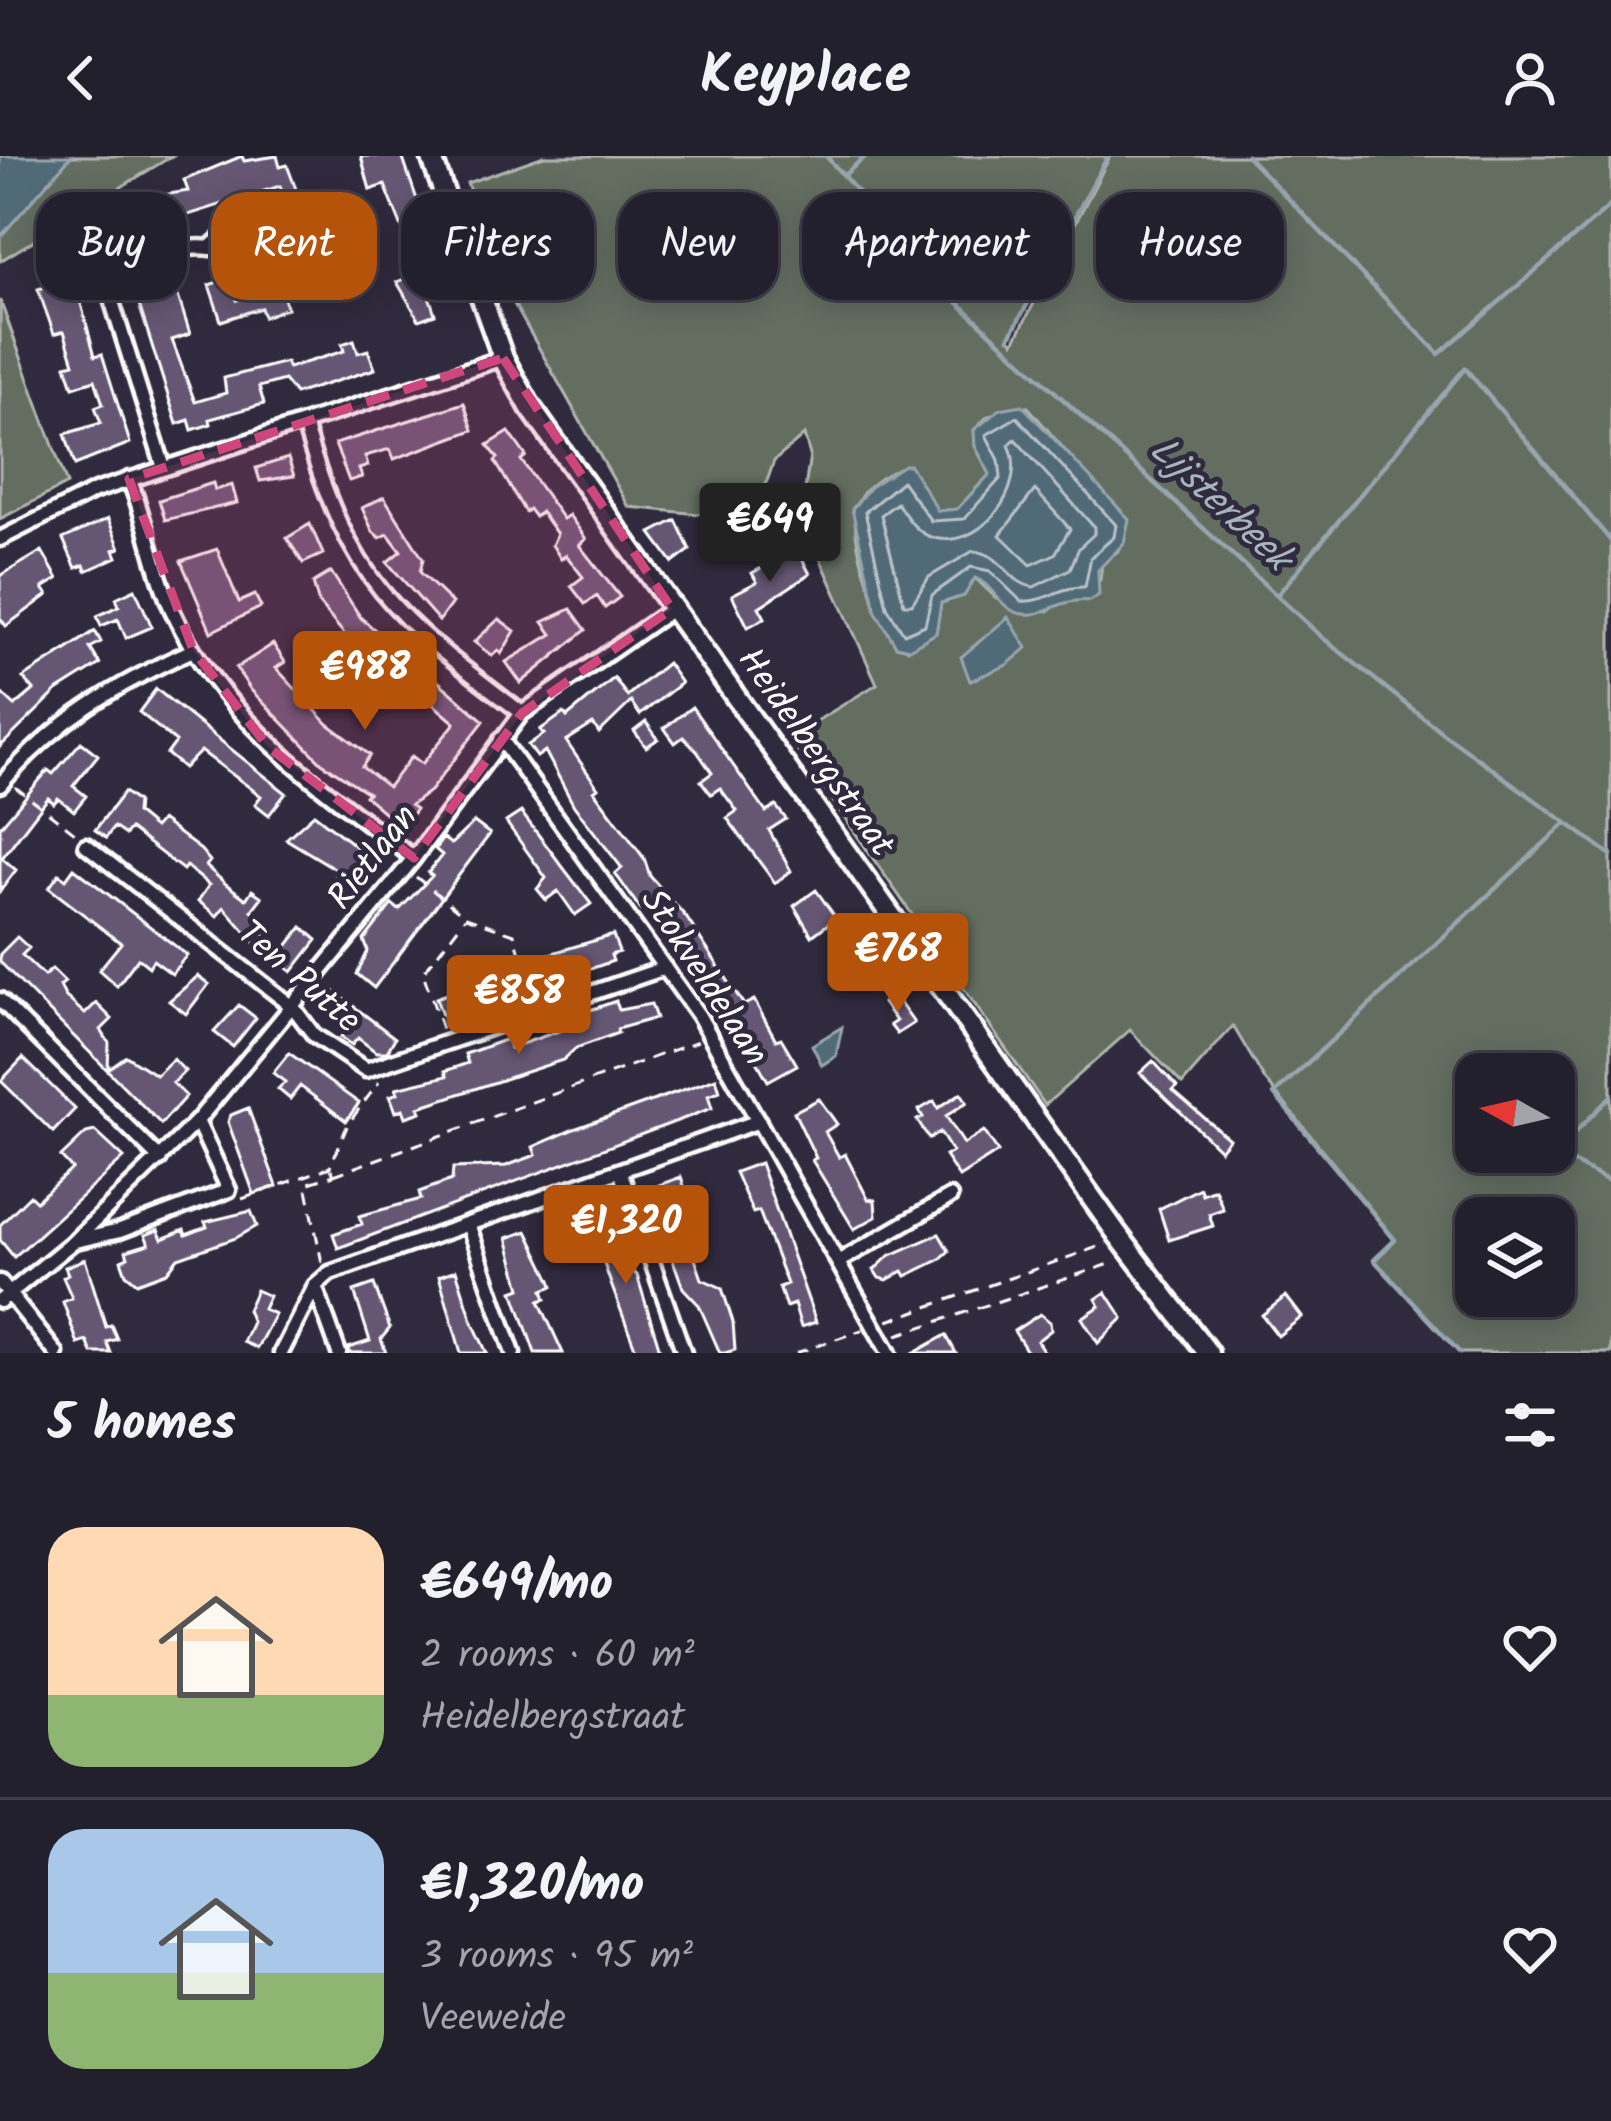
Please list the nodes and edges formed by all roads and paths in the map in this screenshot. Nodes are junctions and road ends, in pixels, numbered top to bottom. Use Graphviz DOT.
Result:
graph roads {
  1 [pos="431,156"];
  2 [pos="209,248"];
  3 [pos="503,358"];
  4 [pos="304,424"];
  5 [pos="164,468"];
  6 [pos="129,479"];
  7 [pos="0,539"];
  8 [pos="672,609"];
  9 [pos="194,650"];
  10 [pos="522,713"];
  11 [pos="501,739"];
  12 [pos="1,782"];
  13 [pos="86,845"];
  14 [pos="410,863"];
  15 [pos="466,917"];
  16 [pos="665,968"];
  17 [pos="0,1000"];
  18 [pos="293,1007"];
  19 [pos="540,1013"];
  20 [pos="711,1036"];
  21 [pos="448,1045"];
  22 [pos="382,1068"];
  23 [pos="197,1120"];
  24 [pos="759,1121"];
  25 [pos="160,1159"];
  26 [pos="330,1167"];
  27 [pos="620,1171"];
  28 [pos="334,1174"];
  29 [pos="229,1190"];
  30 [pos="950,1197"];
  31 [pos="467,1224"];
  32 [pos="74,1241"];
  33 [pos="1104,1246"];
  34 [pos="838,1262"];
  35 [pos="1117,1262"];
  36 [pos="320,1281"];
  37 [pos="3,1292"];
  38 [pos="873,1326"];
  39 [pos="896,1336"];
  40 [pos="56,1353"];
  41 [pos="281,1353"];
  42 [pos="339,1353"];
  43 [pos="513,1353"];
  44 [pos="684,1353"];
  45 [pos="796,1353"];
  46 [pos="889,1353"];
  47 [pos="1208,1353"];
  1 -- 3 [label="main road, Heidelbergstraat"];
  2 -- 2 [label="street"];
  2 -- 5 [label="street"];
  3 -- 4 [label="street"];
  3 -- 8 [label="main road, Heidelbergstraat"];
  4 -- 5 [label="street"];
  4 -- 10 [label="street"];
  5 -- 6 [label="street"];
  6 -- 7 [label="street"];
  6 -- 9 [label="street"];
  8 -- 10 [label="street, Rietlaan"];
  8 -- 47 [label="main road, Heidelbergstraat"];
  9 -- 12 [label="street"];
  9 -- 14 [label="street"];
  10 -- 11 [label="street, Rietlaan"];
  11 -- 14 [label="street, Rietlaan"];
  11 -- 16 [label="street, Stokveldelaan"];
  12 -- 13 [label="path"];
  13 -- 18 [label="street, Ten Putte"];
  14 -- 15 [label="path"];
  14 -- 18 [label="street, Rietlaan"];
  15 -- 19 [label="path"];
  15 -- 21 [label="path"];
  16 -- 19 [label="street, Ten Putte"];
  16 -- 20 [label="street, Stokveldelaan"];
  17 -- 25 [label="street"];
  18 -- 22 [label="street, Ten Putte"];
  18 -- 23 [label="street, Rietlaan"];
  19 -- 21 [label="street, Ten Putte"];
  20 -- 24 [label="street, Stokveldelaan"];
  20 -- 28 [label="path"];
  21 -- 22 [label="street, Ten Putte"];
  22 -- 26 [label="path"];
  23 -- 25 [label="street, Rietlaan"];
  23 -- 29 [label="street"];
  24 -- 27 [label="street"];
  24 -- 34 [label="street, Stokveldelaan"];
  25 -- 32 [label="street, Rietlaan"];
  26 -- 28 [label="path"];
  26 -- 29 [label="path"];
  27 -- 31 [label="street"];
  27 -- 44 [label="street"];
  28 -- 36 [label="path"];
  29 -- 32 [label="street, Rietlaan"];
  30 -- 34 [label="street"];
  31 -- 36 [label="street"];
  31 -- 43 [label="street"];
  32 -- 37 [label="street, Rietlaan"];
  33 -- 38 [label="path"];
  34 -- 38 [label="street, Stokveldelaan"];
  35 -- 39 [label="path"];
  36 -- 41 [label="street"];
  36 -- 42 [label="street"];
  37 -- 40 [label="street"];
  38 -- 45 [label="path"];
  38 -- 46 [label="street, Stokveldelaan"];
}
